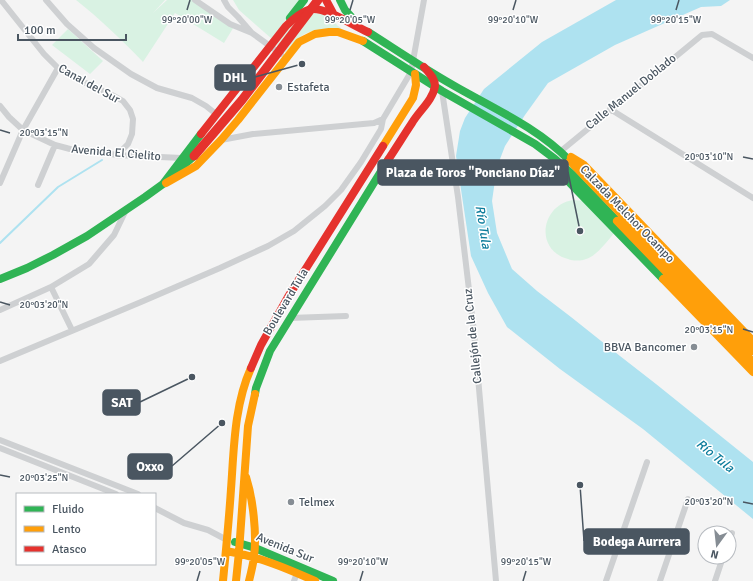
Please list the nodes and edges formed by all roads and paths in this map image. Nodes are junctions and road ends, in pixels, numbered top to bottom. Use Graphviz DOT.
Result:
graph roads {
  1 [pos="1,0"];
  2 [pos="46,0"];
  3 [pos="195,0"];
  4 [pos="224,0"];
  5 [pos="304,0"];
  6 [pos="318,0"];
  7 [pos="326,0"];
  8 [pos="340,0"];
  9 [pos="424,0"];
  10 [pos="333,14"];
  11 [pos="286,26"];
  12 [pos="368,32"];
  13 [pos="252,33"];
  14 [pos="363,42"];
  15 [pos="271,46"];
  16 [pos="753,58"];
  17 [pos="413,61"];
  18 [pos="281,65"];
  19 [pos="58,68"];
  20 [pos="424,68"];
  21 [pos="413,73"];
  22 [pos="434,85"];
  23 [pos="415,93"];
  24 [pos="469,94"];
  25 [pos="0,106"];
  26 [pos="610,109"];
  27 [pos="216,114"];
  28 [pos="383,119"];
  29 [pos="24,130"];
  30 [pos="221,140"];
  31 [pos="55,146"];
  32 [pos="561,151"];
  33 [pos="117,155"];
  34 [pos="556,159"];
  35 [pos="190,160"];
  36 [pos="0,182"];
  37 [pos="163,184"];
  38 [pos="38,185"];
  39 [pos="341,190"];
  40 [pos="351,196"];
  41 [pos="753,198"];
  42 [pos="607,199"];
  43 [pos="592,206"];
  44 [pos="626,209"];
  45 [pos="126,210"];
  46 [pos="606,210"];
  47 [pos="624,228"];
  48 [pos="629,244"];
  49 [pos="0,279"];
  50 [pos="51,287"];
  51 [pos="692,288"];
  52 [pos="703,288"];
  53 [pos="0,310"];
  54 [pos="346,316"];
  55 [pos="290,318"];
  56 [pos="72,330"];
  57 [pos="753,340"];
  58 [pos="753,351"];
  59 [pos="0,361"];
  60 [pos="751,366"];
  61 [pos="0,440"];
  62 [pos="0,448"];
  63 [pos="647,462"];
  64 [pos="245,473"];
  65 [pos="113,493"];
  66 [pos="135,493"];
  67 [pos="688,499"];
  68 [pos="156,509"];
  69 [pos="227,540"];
  70 [pos="239,548"];
  71 [pos="226,551"];
  72 [pos="254,552"];
  73 [pos="720,565"];
  74 [pos="296,577"];
  75 [pos="223,581"];
  76 [pos="236,581"];
  77 [pos="249,581"];
  78 [pos="315,581"];
  79 [pos="333,581"];
  80 [pos="496,581"];
  81 [pos="606,581"];
  82 [pos="660,581"];
  83 [pos="715,581"];
  1 -- 19 [label="street, Canal del Sur"];
  2 -- 27 [label="street"];
  3 -- 13 [label="street"];
  4 -- 13 [label="street"];
  5 -- 11 [label="main road"];
  6 -- 35 [label="main road, bridge"];
  7 -- 10 [label="main road"];
  8 -- 12 [label="main road"];
  9 -- 17 [label="street"];
  10 -- 11 [label="main road"];
  10 -- 12 [label="main road"];
  10 -- 14 [label="main road"];
  11 -- 15 [label="main road"];
  12 -- 17 [label="main road, Calzada Melchor Ocampo"];
  13 -- 15 [label="street"];
  14 -- 18 [label="main road"];
  14 -- 21 [label="main road, Calzada Melchor Ocampo"];
  15 -- 18 [label="street"];
  15 -- 27 [label="main road"];
  16 -- 26 [label="street, Calle Manuel Doblado"];
  17 -- 20 [label="main road, Calzada Melchor Ocampo"];
  17 -- 21 [label="street"];
  18 -- 30 [label="main road"];
  19 -- 29 [label="street"];
  19 -- 33 [label="street, Canal del Sur"];
  20 -- 22 [label="main road"];
  20 -- 24 [label="main road, Calzada Melchor Ocampo"];
  21 -- 22 [label="main road, Calzada Melchor Ocampo"];
  21 -- 23 [label="main road, Boulevard Tula"];
  21 -- 28 [label="street"];
  22 -- 23 [label="main road"];
  22 -- 24 [label="main road"];
  22 -- 34 [label="main road, Calzada Melchor Ocampo"];
  22 -- 55 [label="main road, Boulevard Tula"];
  22 -- 80 [label="street, Callejón de la Cruz"];
  23 -- 40 [label="main road, Boulevard Tula"];
  24 -- 32 [label="main road, Calzada Melchor Ocampo"];
  25 -- 29 [label="street, Avenida El Cielito"];
  26 -- 32 [label="street, Calle Manuel Doblado"];
  26 -- 41 [label="street"];
  27 -- 35 [label="main road"];
  28 -- 30 [label="street"];
  28 -- 39 [label="street"];
  29 -- 31 [label="street, Avenida El Cielito"];
  29 -- 36 [label="street"];
  30 -- 35 [label="main road"];
  31 -- 33 [label="street, Avenida El Cielito"];
  31 -- 38 [label="street"];
  32 -- 42 [label="main road, Calzada Melchor Ocampo"];
  32 -- 44 [label="main road"];
  33 -- 35 [label="street, Avenida El Cielito"];
  34 -- 43 [label="main road"];
  34 -- 46 [label="main road, Calzada Melchor Ocampo"];
  35 -- 37 [label="main road"];
  35 -- 37 [label="main road"];
  37 -- 45 [label="main road"];
  39 -- 40 [label="street"];
  39 -- 56 [label="street"];
  40 -- 69 [label="main road, Boulevard Tula"];
  42 -- 44 [label="main road"];
  42 -- 51 [label="main road, Calzada Melchor Ocampo"];
  43 -- 46 [label="main road"];
  43 -- 48 [label="main road"];
  44 -- 52 [label="main road"];
  45 -- 49 [label="main road"];
  45 -- 50 [label="street"];
  46 -- 47 [label="main road, Calzada Melchor Ocampo"];
  47 -- 48 [label="main road"];
  47 -- 60 [label="main road, Calzada Melchor Ocampo"];
  48 -- 60 [label="main road"];
  50 -- 53 [label="street"];
  50 -- 56 [label="street"];
  51 -- 52 [label="main road"];
  51 -- 58 [label="main road, Calzada Melchor Ocampo"];
  52 -- 57 [label="main road"];
  54 -- 55 [label="street"];
  55 -- 64 [label="main road, Boulevard Tula"];
  56 -- 59 [label="street"];
  61 -- 66 [label="street"];
  62 -- 65 [label="street"];
  63 -- 81 [label="street"];
  64 -- 70 [label="main road, Boulevard Tula"];
  64 -- 72 [label="main road"];
  67 -- 82 [label="street"];
  68 -- 69 [label="street"];
  69 -- 70 [label="main road, Avenida Sur"];
  69 -- 71 [label="main road, Boulevard Tula"];
  70 -- 71 [label="main road, Avenida Sur"];
  70 -- 72 [label="main road, Avenida Sur"];
  70 -- 76 [label="main road, Boulevard Tula"];
  71 -- 75 [label="main road, Boulevard Tula"];
  72 -- 74 [label="main road, Avenida Sur"];
  72 -- 77 [label="main road"];
  72 -- 79 [label="main road, Avenida Sur"];
  73 -- 83 [label="street"];
  74 -- 78 [label="main road, Avenida Sur"];
}
